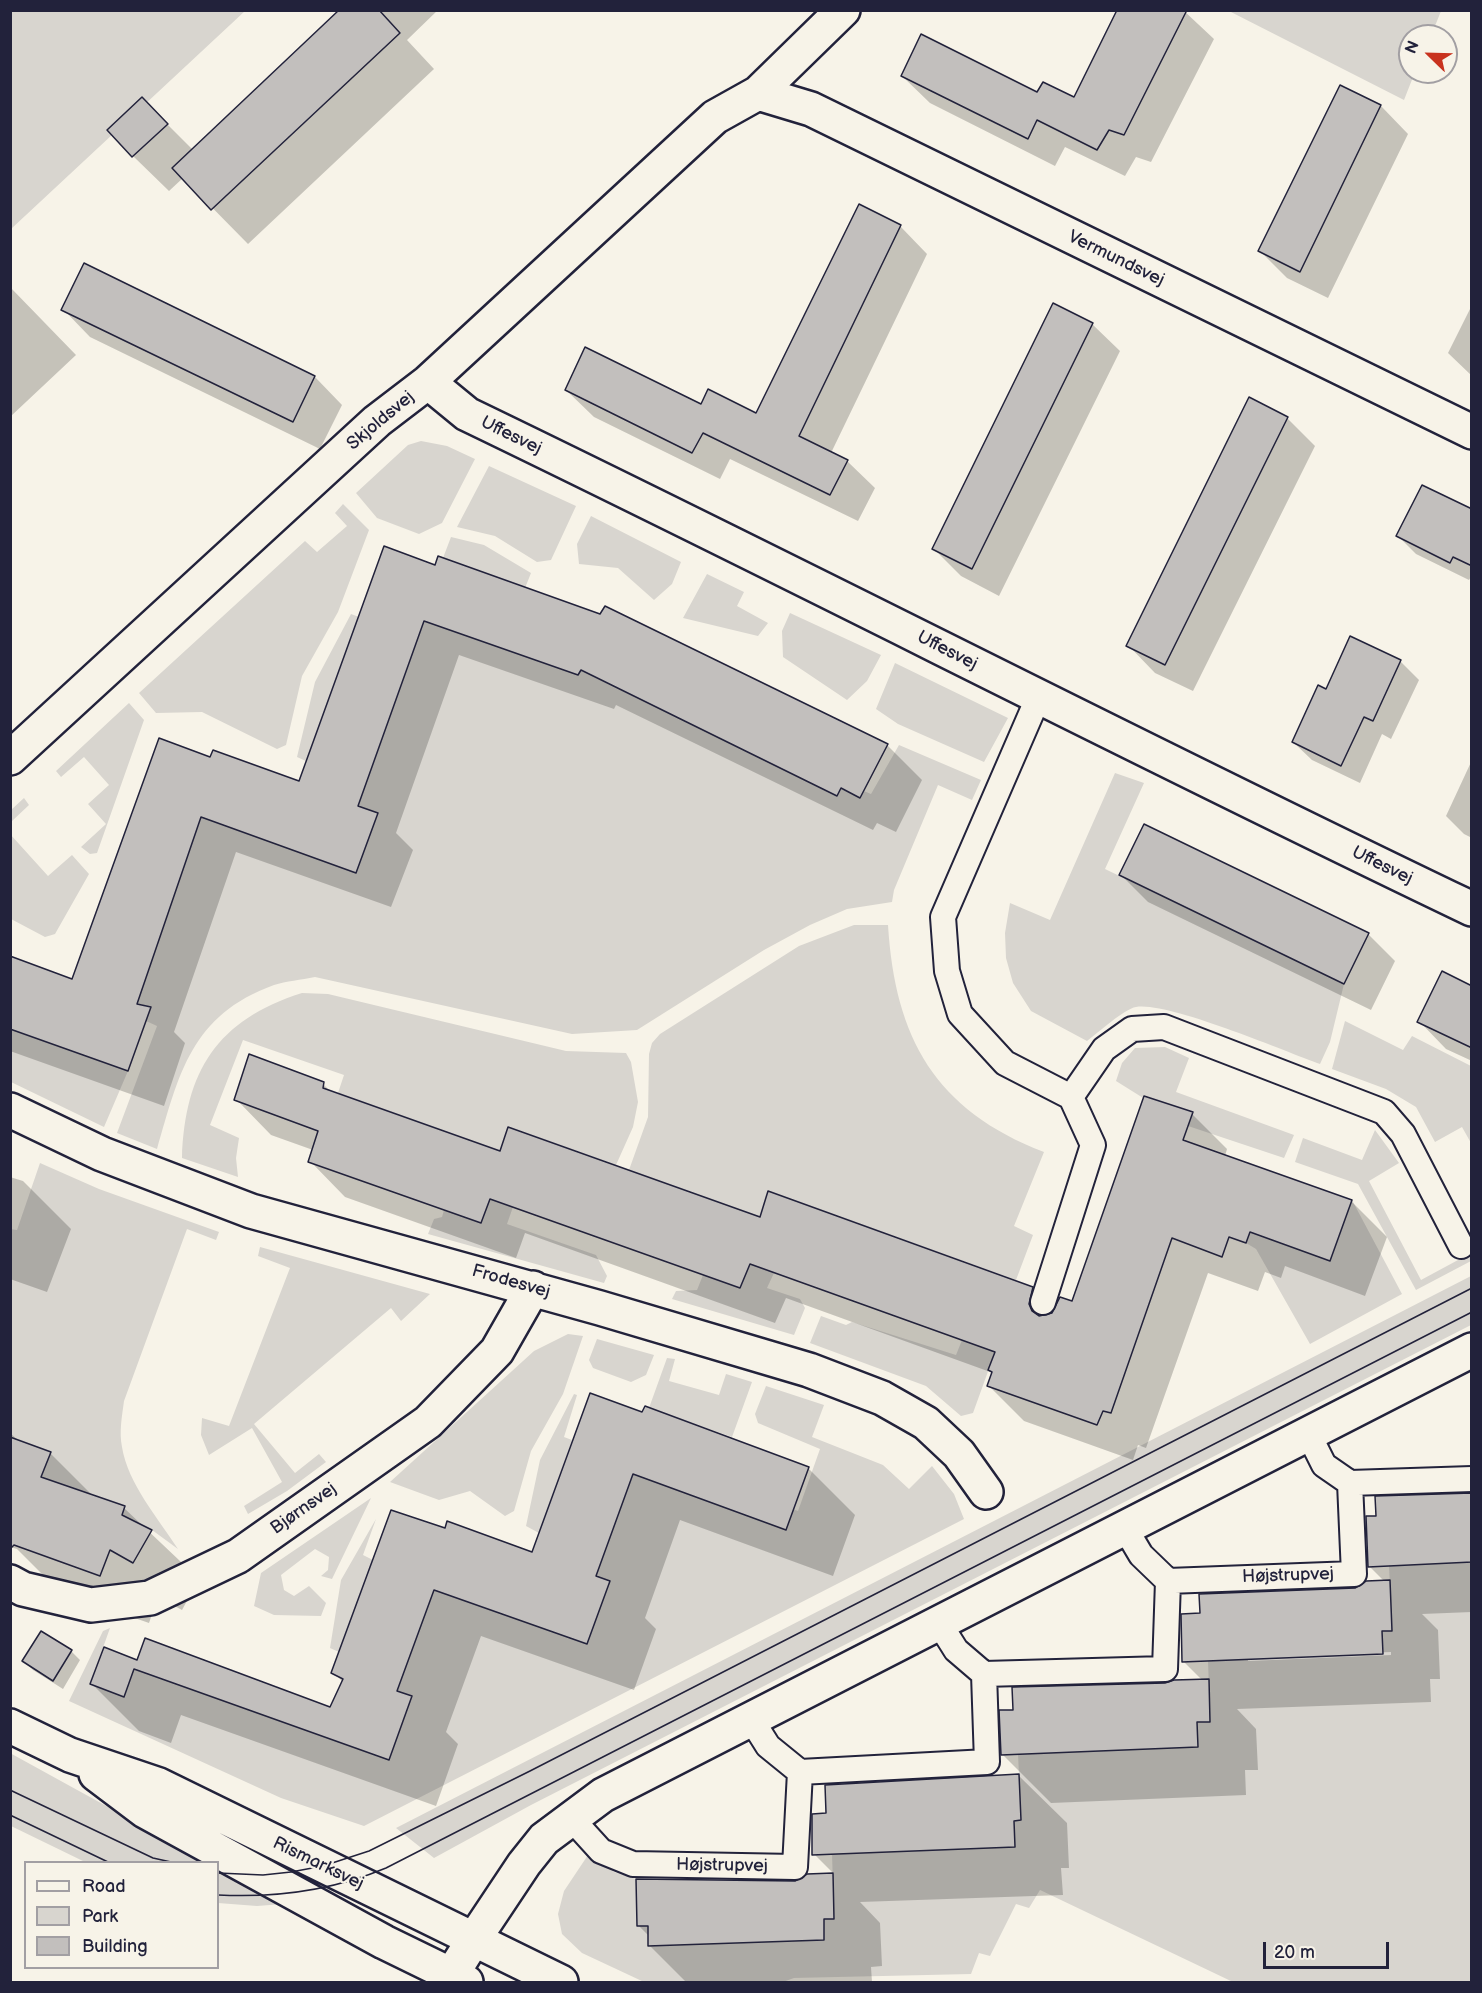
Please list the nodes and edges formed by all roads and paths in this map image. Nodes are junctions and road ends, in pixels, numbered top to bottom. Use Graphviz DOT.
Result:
graph roads {
  1 [pos="843,10"];
  2 [pos="758,93"];
  3 [pos="428,382"];
  4 [pos="1472,432"];
  5 [pos="1038,698"];
  6 [pos="10,758"];
  7 [pos="1472,909"];
  8 [pos="1071,1097"];
  9 [pos="10,1110"];
  10 [pos="1461,1246"];
  11 [pos="532,1288"];
  12 [pos="1043,1302"];
  13 [pos="1472,1350"];
  14 [pos="1308,1433"];
  15 [pos="1472,1479"];
  16 [pos="1350,1483"];
  17 [pos="986,1492"];
  18 [pos="1125,1528"];
  19 [pos="10,1581"];
  20 [pos="1168,1581"];
  21 [pos="939,1623"];
  22 [pos="984,1674"];
  23 [pos="751,1719"];
  24 [pos="10,1726"];
  25 [pos="70,1755"];
  26 [pos="800,1772"];
  27 [pos="571,1818"];
  28 [pos="474,1939"];
  29 [pos="455,1980"];
  30 [pos="561,1983"];
  1 -- 2 [label="street, Skjoldsvej"];
  2 -- 3 [label="street, Skjoldsvej"];
  2 -- 4 [label="street, Vermundsvej"];
  3 -- 5 [label="street, Uffesvej"];
  3 -- 6 [label="street, Skjoldsvej"];
  5 -- 7 [label="street, Uffesvej"];
  5 -- 8 [label="lane"];
  8 -- 10 [label="lane"];
  8 -- 12 [label="lane"];
  9 -- 11 [label="street, Frodesvej"];
  11 -- 17 [label="street, Frodesvej"];
  11 -- 19 [label="street, Bjørnsvej"];
  13 -- 14 [label="street"];
  14 -- 16 [label="lane"];
  14 -- 18 [label="street"];
  15 -- 16 [label="lane"];
  16 -- 20 [label="lane, Højstrupvej"];
  18 -- 20 [label="lane"];
  18 -- 21 [label="street"];
  20 -- 22 [label="lane"];
  21 -- 22 [label="lane"];
  21 -- 23 [label="street"];
  22 -- 26 [label="lane"];
  23 -- 26 [label="lane"];
  23 -- 27 [label="street"];
  24 -- 25 [label="street, Rismarksvej"];
  25 -- 28 [label="street, Rismarksvej"];
  25 -- 29 [label="street, Rismarksvej"];
  26 -- 27 [label="lane, Højstrupvej"];
  27 -- 28 [label="street"];
  28 -- 29 [label="street"];
  28 -- 30 [label="street, Rismarksvej"];
}
